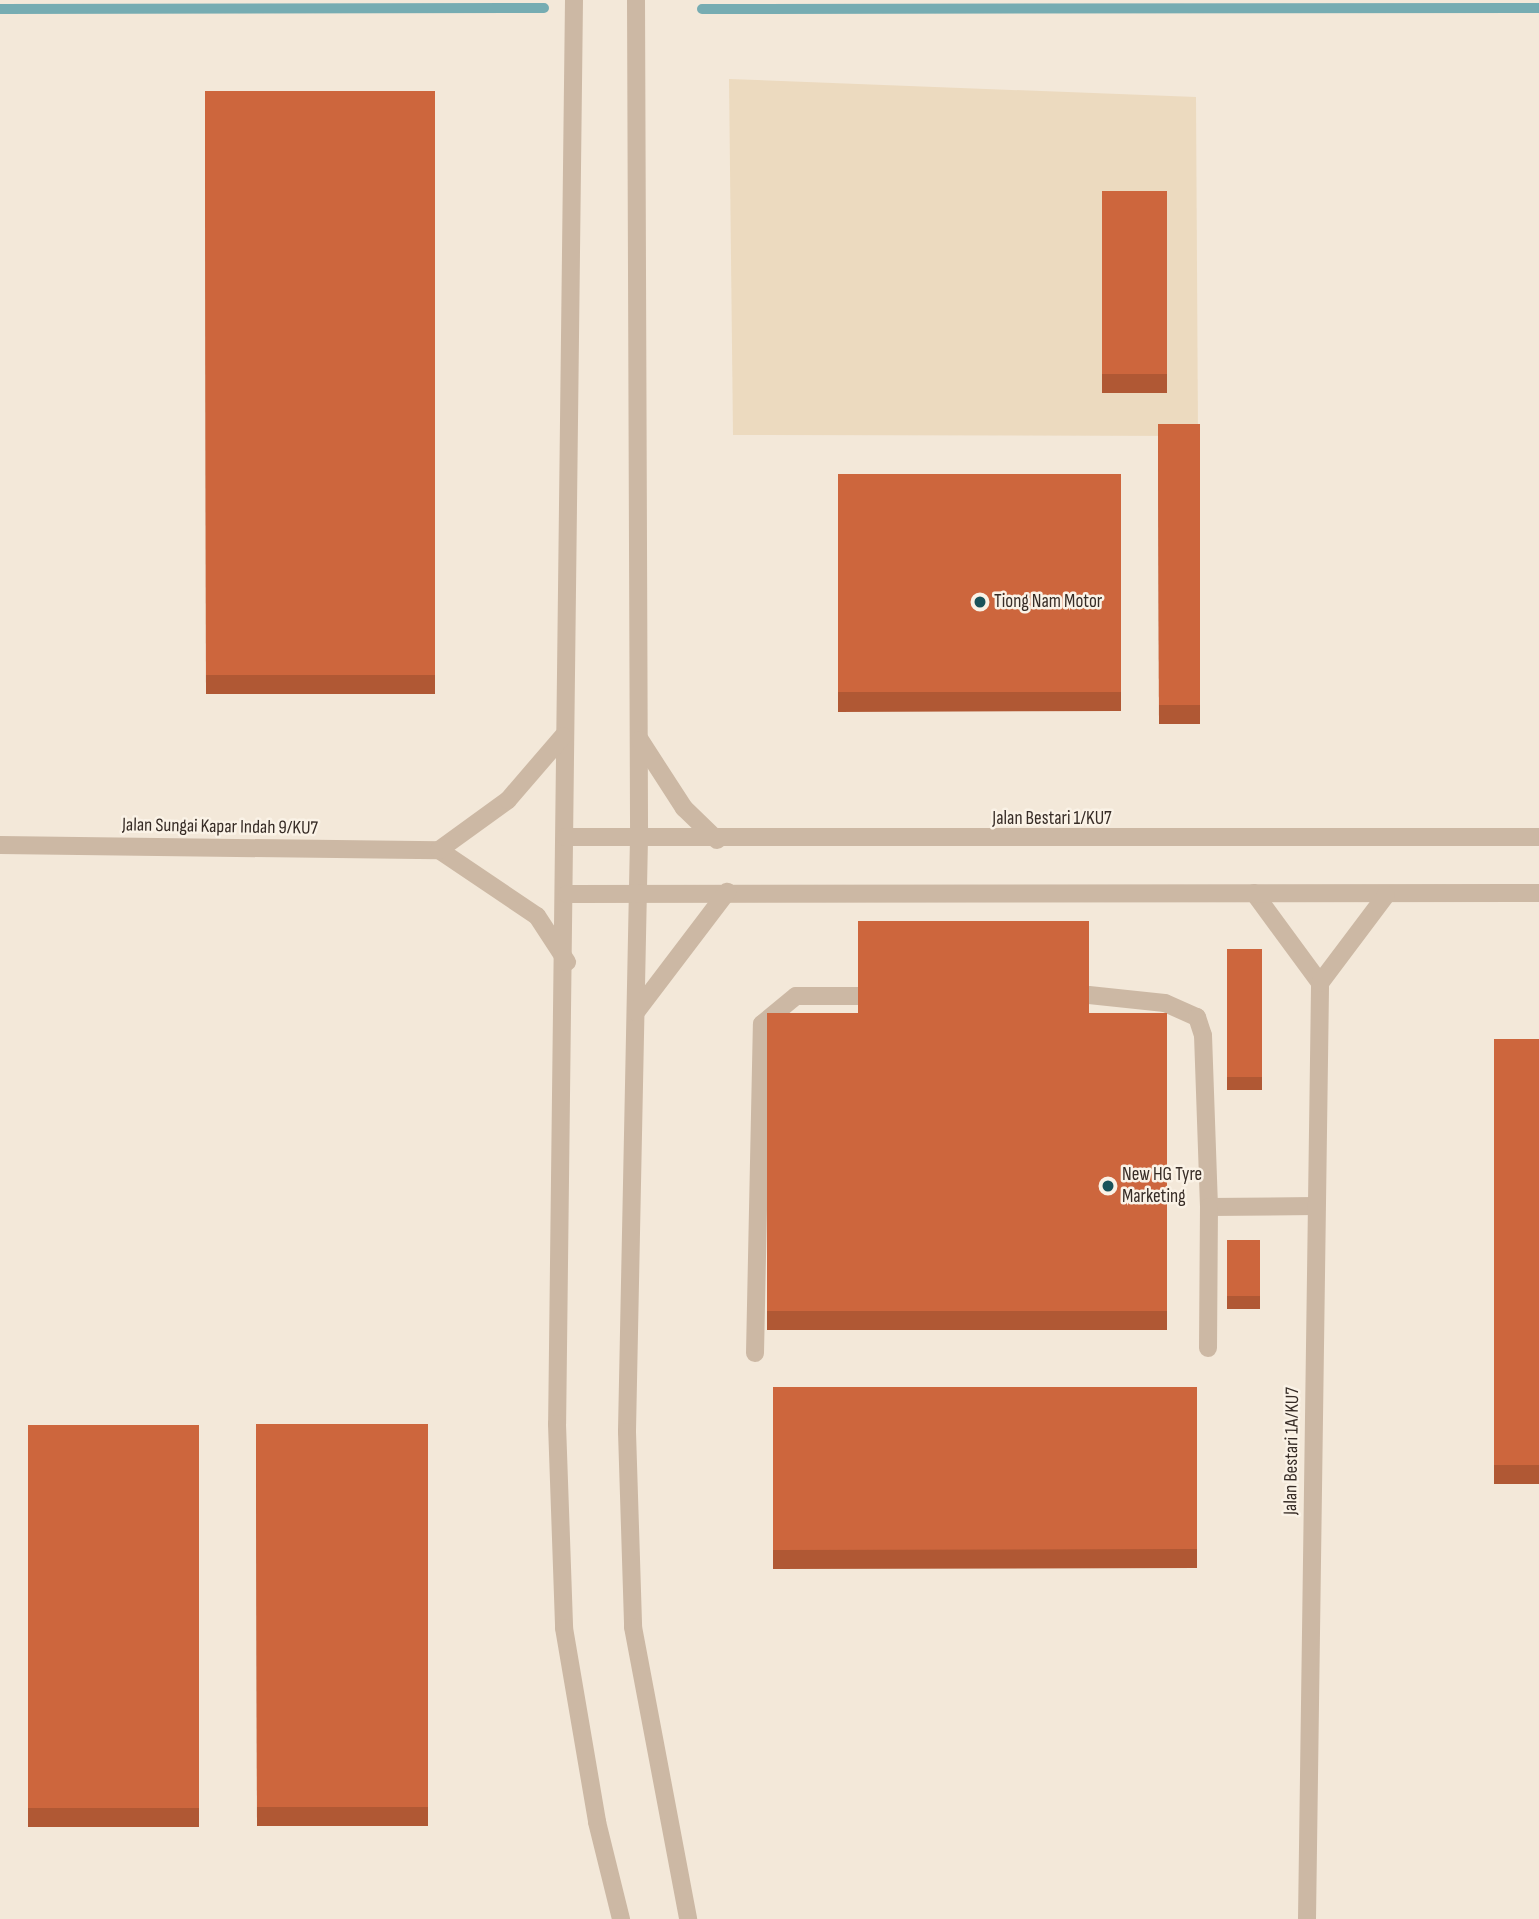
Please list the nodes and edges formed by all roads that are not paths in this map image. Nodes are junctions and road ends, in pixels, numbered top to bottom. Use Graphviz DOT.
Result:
graph roads {
  1 [pos="574,0"];
  2 [pos="636,0"];
  3 [pos="563,736"];
  4 [pos="639,737"];
  5 [pos="565,836"];
  6 [pos="1539,837"];
  7 [pos="639,838"];
  8 [pos="717,840"];
  9 [pos="0,845"];
  10 [pos="439,850"];
  11 [pos="727,892"];
  12 [pos="636,893"];
  13 [pos="1254,893"];
  14 [pos="1539,893"];
  15 [pos="567,894"];
  16 [pos="1386,895"];
  17 [pos="567,962"];
  18 [pos="1320,983"];
  19 [pos="1089,995"];
  20 [pos="858,996"];
  21 [pos="636,1013"];
  22 [pos="1316,1206"];
  23 [pos="1209,1207"];
  24 [pos="1208,1348"];
  25 [pos="755,1353"];
  26 [pos="621,1919"];
  27 [pos="688,1919"];
  28 [pos="1307,1919"];
  1 -- 3 [label="street"];
  2 -- 4 [label="street"];
  3 -- 5 [label="street"];
  3 -- 10 [label="street"];
  4 -- 7 [label="street"];
  4 -- 8 [label="street"];
  5 -- 7 [label="street, Jalan Bestari 1/KU7"];
  5 -- 15 [label="street"];
  6 -- 8 [label="street, Jalan Bestari 1/KU7"];
  7 -- 8 [label="street, Jalan Bestari 1/KU7"];
  7 -- 12 [label="street"];
  9 -- 10 [label="street, Jalan Sungai Kapar Indah 9/KU7"];
  10 -- 17 [label="street"];
  11 -- 12 [label="street"];
  11 -- 13 [label="street"];
  11 -- 21 [label="street"];
  12 -- 15 [label="street"];
  12 -- 21 [label="street"];
  13 -- 16 [label="street"];
  13 -- 18 [label="street"];
  14 -- 16 [label="street"];
  15 -- 17 [label="street"];
  16 -- 18 [label="street"];
  17 -- 26 [label="street"];
  18 -- 22 [label="street, Jalan Bestari 1A/KU7"];
  19 -- 23 [label="street"];
  20 -- 25 [label="street"];
  21 -- 27 [label="street"];
  22 -- 23 [label="street"];
  22 -- 28 [label="street, Jalan Bestari 1A/KU7"];
  23 -- 24 [label="street"];
}
